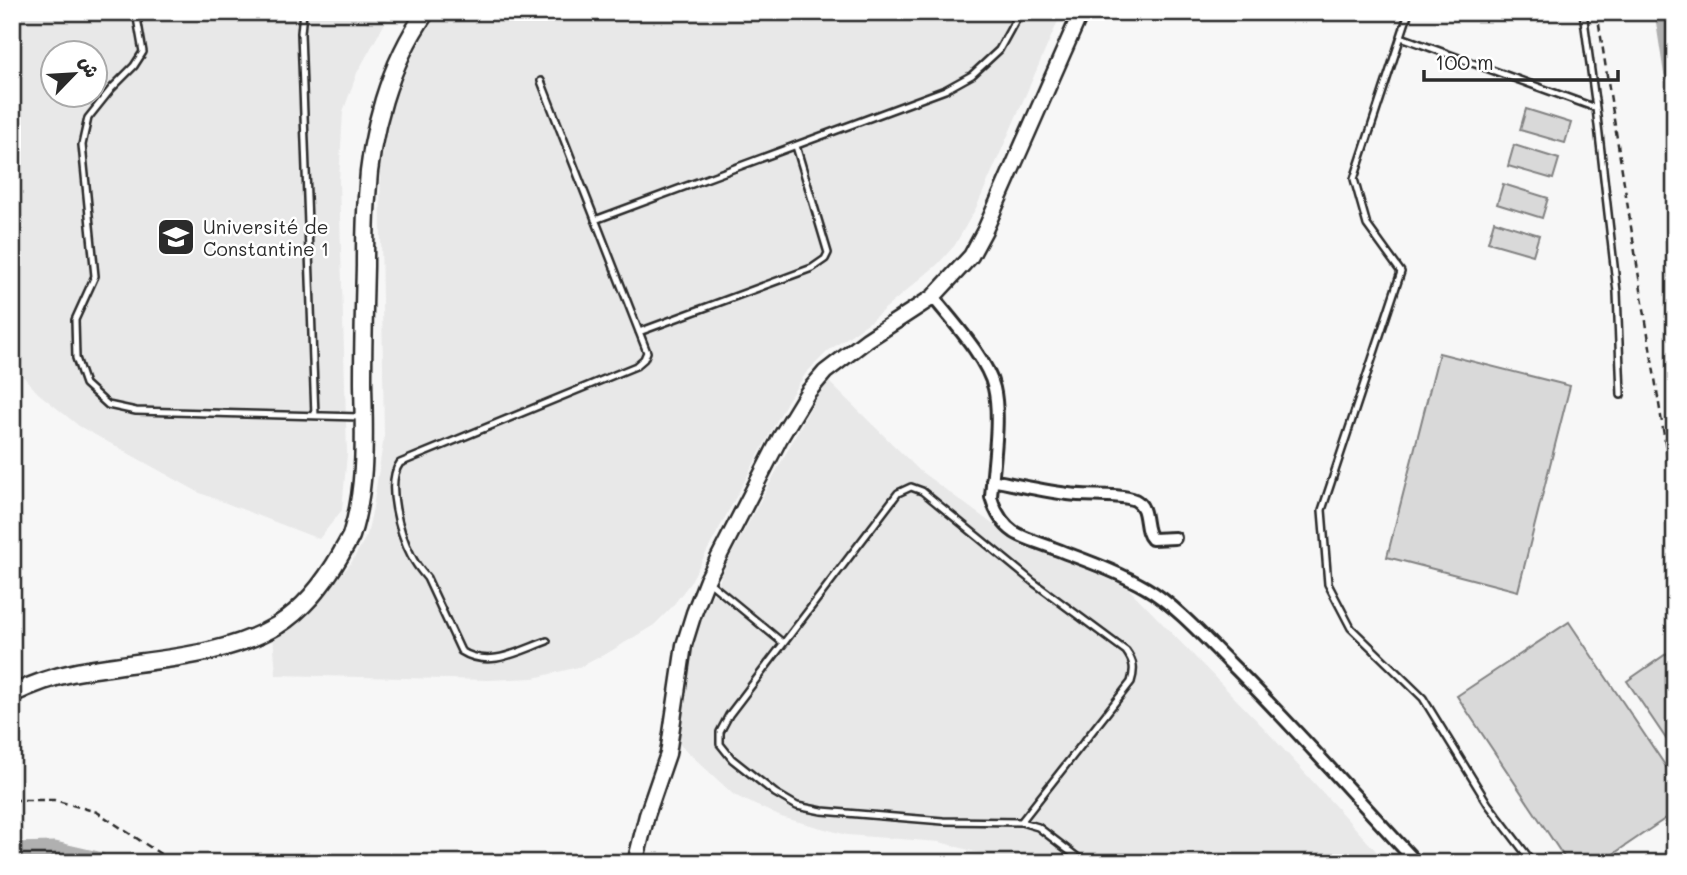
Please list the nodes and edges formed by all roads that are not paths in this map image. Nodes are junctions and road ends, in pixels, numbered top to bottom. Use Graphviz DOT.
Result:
graph roads {
  1 [pos="18,12"];
  2 [pos="136,12"];
  3 [pos="303,12"];
  4 [pos="426,12"];
  5 [pos="1020,12"];
  6 [pos="1081,12"];
  7 [pos="1409,12"];
  8 [pos="1583,12"];
  9 [pos="12,16"];
  10 [pos="1401,37"];
  11 [pos="541,81"];
  12 [pos="1596,108"];
  13 [pos="796,146"];
  14 [pos="595,220"];
  15 [pos="933,297"];
  16 [pos="639,332"];
  17 [pos="1621,395"];
  18 [pos="315,416"];
  19 [pos="363,417"];
  20 [pos="992,480"];
  21 [pos="1175,538"];
  22 [pos="707,580"];
  23 [pos="547,641"];
  24 [pos="783,643"];
  25 [pos="12,694"];
  26 [pos="1021,822"];
  27 [pos="635,863"];
  28 [pos="1092,863"];
  29 [pos="1417,863"];
  30 [pos="1533,863"];
  1 -- 9 [label="lane"];
  2 -- 18 [label="lane"];
  3 -- 18 [label="lane"];
  4 -- 19 [label="main road"];
  5 -- 13 [label="lane"];
  6 -- 15 [label="street"];
  7 -- 10 [label="lane"];
  8 -- 12 [label="lane"];
  10 -- 12 [label="lane"];
  10 -- 30 [label="lane"];
  11 -- 14 [label="lane"];
  12 -- 17 [label="lane"];
  13 -- 14 [label="lane"];
  13 -- 16 [label="lane"];
  14 -- 16 [label="lane"];
  15 -- 20 [label="street"];
  15 -- 22 [label="street"];
  16 -- 23 [label="lane"];
  18 -- 19 [label="lane"];
  19 -- 25 [label="main road"];
  20 -- 21 [label="street"];
  20 -- 29 [label="street"];
  22 -- 24 [label="lane"];
  22 -- 27 [label="street"];
  24 -- 26 [label="lane"];
  24 -- 26 [label="lane"];
  26 -- 28 [label="lane"];
}
